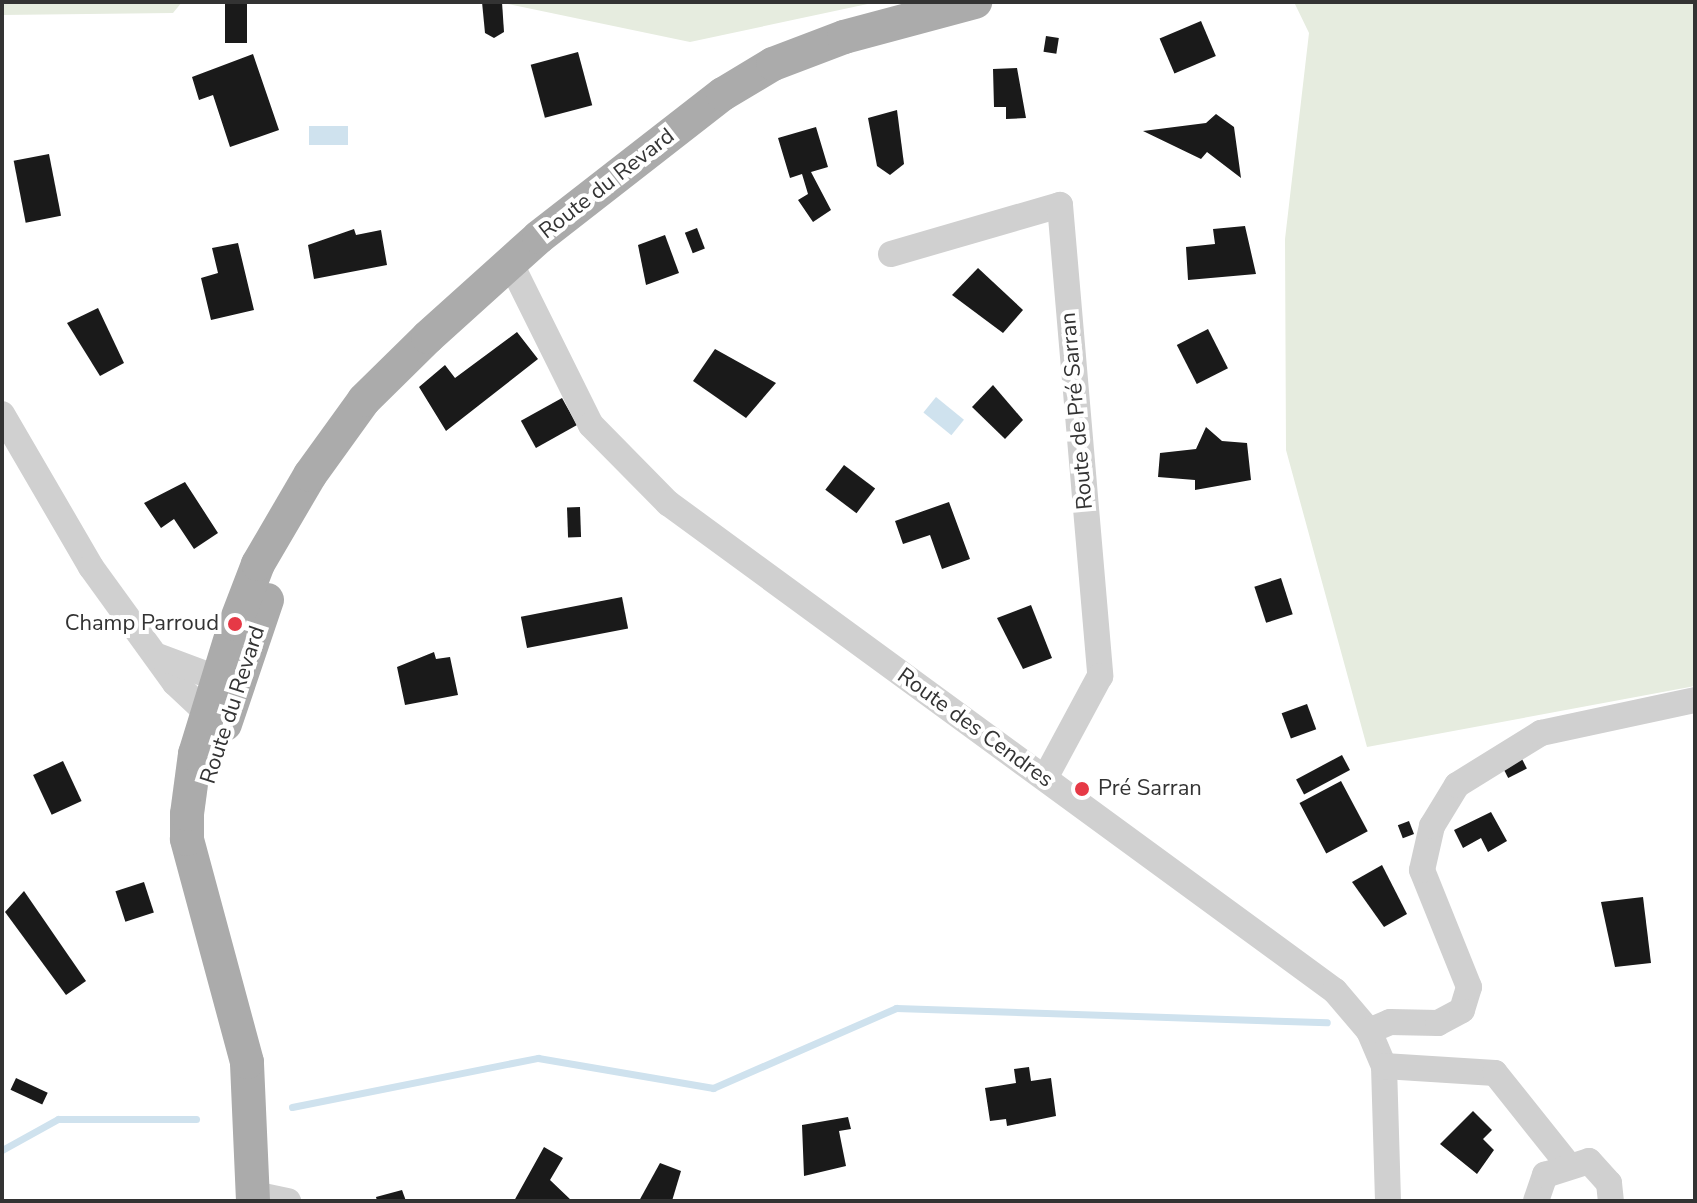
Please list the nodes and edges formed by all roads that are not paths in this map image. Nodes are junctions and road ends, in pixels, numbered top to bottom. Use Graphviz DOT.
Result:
graph roads {
  1 [pos="975,2"];
  2 [pos="891,254"];
  3 [pos="510,262"];
  4 [pos="2,414"];
  5 [pos="218,698"];
  6 [pos="1695,700"];
  7 [pos="1045,778"];
  8 [pos="1369,1031"];
  9 [pos="1384,1066"];
  10 [pos="1566,1162"];
  11 [pos="254,1198"];
  12 [pos="288,1201"];
  13 [pos="1388,1201"];
  14 [pos="1536,1201"];
  15 [pos="1611,1201"];
  1 -- 3 [label="main road, Route du Revard"];
  2 -- 7 [label="street, Route de Pré Sarran"];
  3 -- 5 [label="main road, Route du Revard"];
  3 -- 7 [label="street, Route des Cendres"];
  4 -- 5 [label="street"];
  5 -- 11 [label="main road, Route du Revard"];
  6 -- 8 [label="street"];
  7 -- 8 [label="street, Route des Cendres"];
  8 -- 9 [label="street, Route des Cendres"];
  9 -- 10 [label="street"];
  9 -- 13 [label="street, Route des Cendres"];
  10 -- 14 [label="street"];
  10 -- 15 [label="street"];
  11 -- 12 [label="street"];
}
